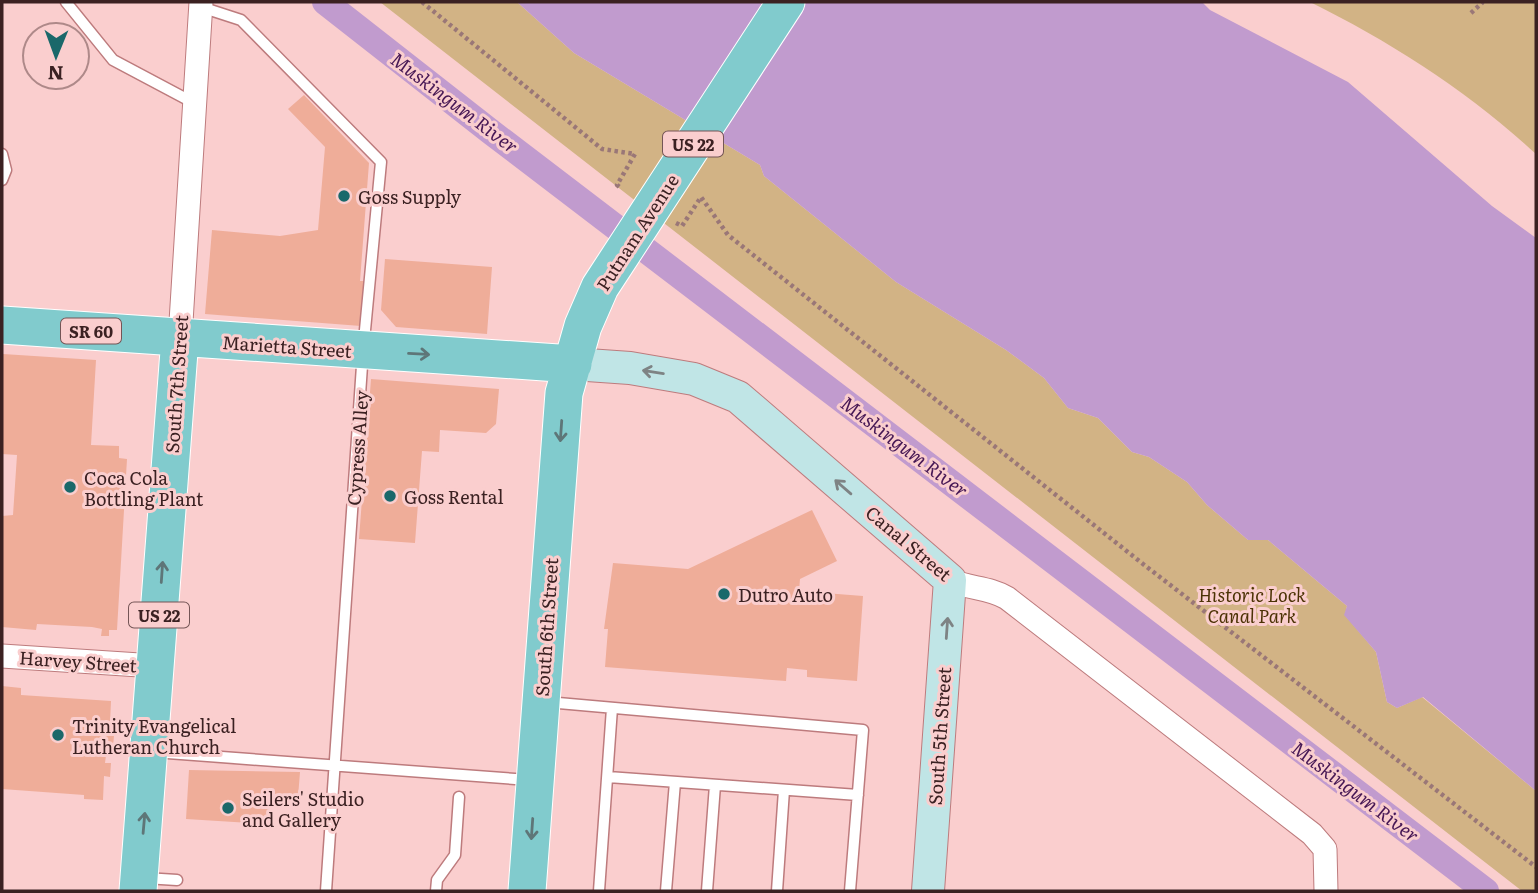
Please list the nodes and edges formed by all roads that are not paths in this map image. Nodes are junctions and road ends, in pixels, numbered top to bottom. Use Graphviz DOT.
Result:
graph roads {
  1 [pos="66,2"];
  2 [pos="786,2"];
  3 [pos="201,4"];
  4 [pos="194,103"];
  5 [pos="2,154"];
  6 [pos="2,180"];
  7 [pos="2,325"];
  8 [pos="180,338"];
  9 [pos="363,351"];
  10 [pos="573,364"];
  11 [pos="950,580"];
  12 [pos="2,656"];
  13 [pos="155,666"];
  14 [pos="541,701"];
  15 [pos="612,708"];
  16 [pos="149,751"];
  17 [pos="335,766"];
  18 [pos="608,777"];
  19 [pos="536,780"];
  20 [pos="675,782"];
  21 [pos="715,785"];
  22 [pos="784,790"];
  23 [pos="858,795"];
  24 [pos="459,797"];
  25 [pos="177,880"];
  26 [pos="139,885"];
  27 [pos="326,891"];
  28 [pos="436,891"];
  29 [pos="527,891"];
  30 [pos="599,891"];
  31 [pos="666,891"];
  32 [pos="707,891"];
  33 [pos="777,891"];
  34 [pos="850,891"];
  35 [pos="928,891"];
  36 [pos="1326,891"];
  1 -- 4 [label="lane"];
  2 -- 10 [label="main road, Putnam Avenue / US 22"];
  3 -- 4 [label="street, South 7th Street"];
  3 -- 9 [label="lane, Cypress Alley"];
  4 -- 8 [label="street, South 7th Street"];
  5 -- 6 [label="lane"];
  7 -- 8 [label="main road, Marietta Street / SR 60"];
  8 -- 9 [label="main road, Marietta Street"];
  13 -- 8 [label="main road, South 7th Street / US 22, one-way"];
  9 -- 10 [label="main road, Marietta Street, one-way"];
  9 -- 17 [label="lane, Cypress Alley"];
  11 -- 10 [label="main road, Canal Street, one-way"];
  10 -- 14 [label="main road, South 6th Street / US 22, one-way"];
  35 -- 11 [label="main road, South 5th Street, one-way"];
  11 -- 36 [label="street, Canal Street"];
  12 -- 13 [label="street, Harvey Street"];
  13 -- 16 [label="main road, South 7th Street / US 22"];
  14 -- 15 [label="lane"];
  14 -- 19 [label="main road, South 6th Street / US 22"];
  15 -- 18 [label="lane"];
  15 -- 23 [label="lane"];
  16 -- 17 [label="lane"];
  26 -- 16 [label="main road, South 7th Street / US 22, one-way"];
  17 -- 19 [label="lane"];
  17 -- 27 [label="lane, Cypress Alley"];
  18 -- 20 [label="lane"];
  18 -- 30 [label="lane"];
  19 -- 29 [label="main road, South 6th Street / US 22, one-way"];
  20 -- 21 [label="lane"];
  20 -- 31 [label="lane"];
  21 -- 22 [label="lane"];
  21 -- 32 [label="lane"];
  22 -- 23 [label="lane"];
  22 -- 33 [label="lane"];
  23 -- 34 [label="lane"];
  24 -- 28 [label="lane"];
  25 -- 26 [label="lane"];
}
